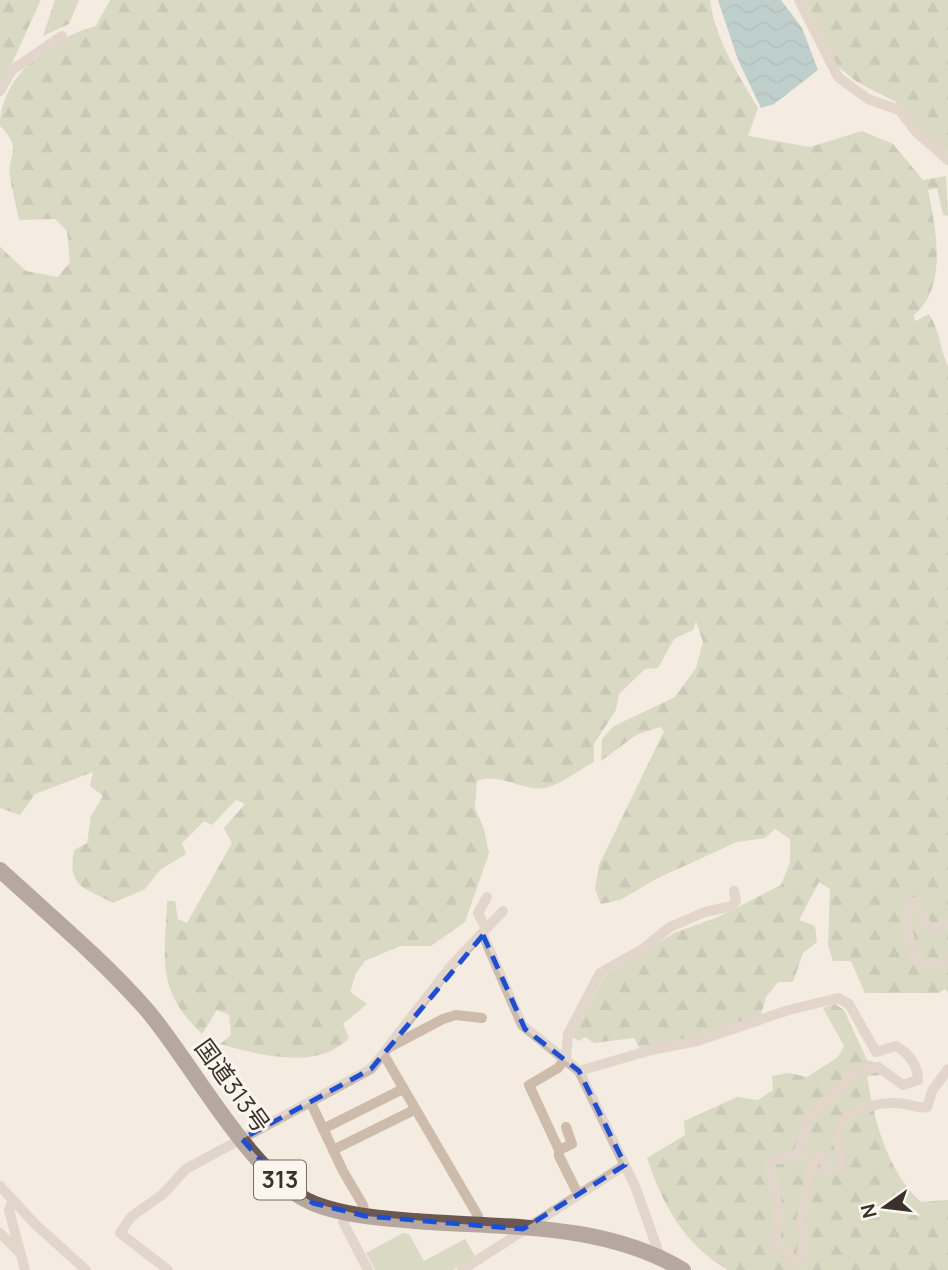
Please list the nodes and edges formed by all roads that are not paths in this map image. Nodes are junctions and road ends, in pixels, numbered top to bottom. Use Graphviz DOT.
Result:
graph roads {
  1 [pos="799,0"];
  2 [pos="62,36"];
  3 [pos="0,91"];
  4 [pos="948,160"];
  5 [pos="0,870"];
  6 [pos="734,891"];
  7 [pos="487,897"];
  8 [pos="503,911"];
  9 [pos="948,923"];
  10 [pos="484,931"];
  11 [pos="948,961"];
  12 [pos="482,1018"];
  13 [pos="386,1051"];
  14 [pos="566,1058"];
  15 [pos="948,1069"];
  16 [pos="579,1071"];
  17 [pos="403,1089"];
  18 [pos="310,1101"];
  19 [pos="414,1110"];
  20 [pos="566,1127"];
  21 [pos="323,1129"];
  22 [pos="242,1139"];
  23 [pos="333,1150"];
  24 [pos="559,1150"];
  25 [pos="625,1165"];
  26 [pos="0,1186"];
  27 [pos="578,1194"];
  28 [pos="12,1202"];
  29 [pos="344,1212"];
  30 [pos="365,1216"];
  31 [pos="478,1226"];
  32 [pos="523,1229"];
  33 [pos="0,1233"];
  34 [pos="19,1252"];
  35 [pos="660,1256"];
  36 [pos="678,1268"];
  37 [pos="26,1270"];
  38 [pos="86,1270"];
  39 [pos="168,1270"];
  40 [pos="368,1270"];
  41 [pos="462,1270"];
  1 -- 4 [label="street"];
  2 -- 3 [label="street"];
  5 -- 22 [label="highway, 国道313号 / 313"];
  6 -- 14 [label="street"];
  7 -- 10 [label="street"];
  8 -- 10 [label="street"];
  9 -- 11 [label="street"];
  10 -- 13 [label="street"];
  10 -- 14 [label="street"];
  12 -- 13 [label="street"];
  13 -- 17 [label="street"];
  13 -- 18 [label="street"];
  14 -- 16 [label="street"];
  14 -- 24 [label="street"];
  15 -- 16 [label="street"];
  16 -- 25 [label="street"];
  17 -- 19 [label="street"];
  17 -- 21 [label="street"];
  18 -- 21 [label="street"];
  18 -- 22 [label="street"];
  19 -- 23 [label="street"];
  19 -- 31 [label="street"];
  20 -- 24 [label="street"];
  21 -- 23 [label="street"];
  22 -- 29 [label="highway, 国道313号 / 313"];
  22 -- 39 [label="street"];
  23 -- 30 [label="street"];
  24 -- 27 [label="street"];
  25 -- 27 [label="street"];
  25 -- 35 [label="street"];
  26 -- 28 [label="street"];
  27 -- 32 [label="street"];
  28 -- 34 [label="street"];
  28 -- 38 [label="street"];
  29 -- 30 [label="highway, 国道313号 / 313"];
  29 -- 40 [label="street"];
  30 -- 31 [label="highway, 国道313号 / 313"];
  31 -- 32 [label="highway, 国道313号 / 313"];
  32 -- 35 [label="highway, 国道313号 / 313"];
  32 -- 41 [label="street"];
  33 -- 34 [label="street"];
  34 -- 37 [label="street"];
  35 -- 36 [label="highway, 国道313号 / 313"];
}
